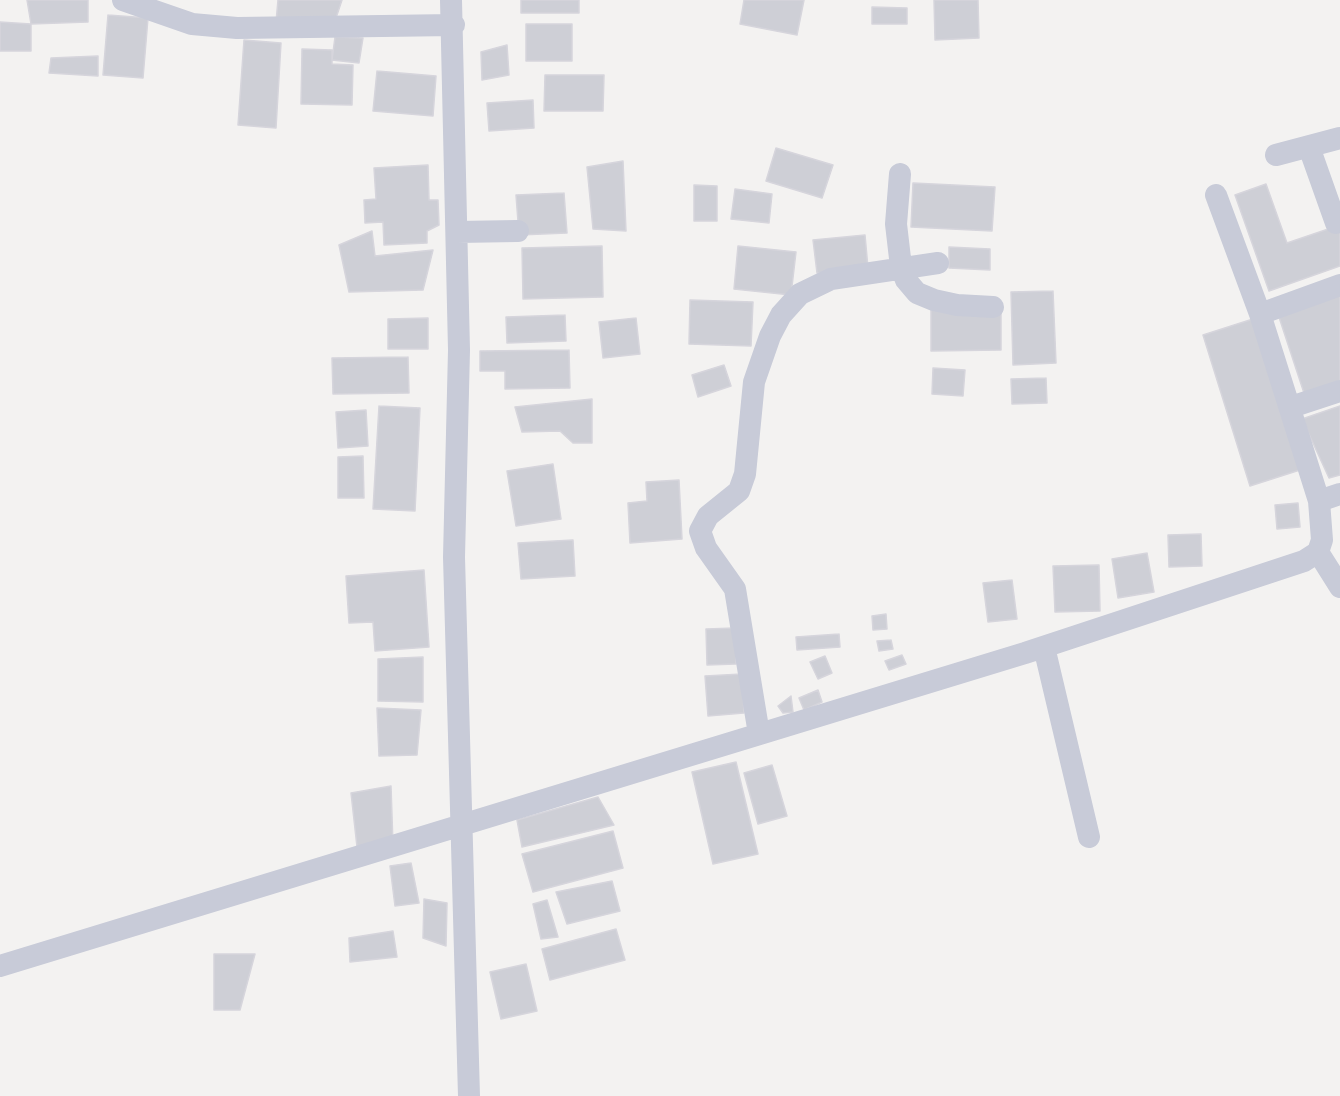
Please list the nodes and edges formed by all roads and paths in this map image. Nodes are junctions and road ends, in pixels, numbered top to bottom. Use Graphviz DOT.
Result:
graph roads {
  1 [pos="123,0"];
  2 [pos="451,0"];
  3 [pos="454,25"];
  4 [pos="1340,138"];
  5 [pos="1308,147"];
  6 [pos="1276,155"];
  7 [pos="900,174"];
  8 [pos="1216,195"];
  9 [pos="1336,223"];
  10 [pos="518,231"];
  11 [pos="457,232"];
  12 [pos="938,263"];
  13 [pos="901,267"];
  14 [pos="1340,285"];
  15 [pos="993,307"];
  16 [pos="1260,314"];
  17 [pos="1340,391"];
  18 [pos="1291,407"];
  19 [pos="1330,498"];
  20 [pos="1318,552"];
  21 [pos="1340,587"];
  22 [pos="1044,647"];
  23 [pos="759,734"];
  24 [pos="462,824"];
  25 [pos="1089,837"];
  26 [pos="0,966"];
  27 [pos="469,1096"];
  1 -- 3 [label="street"];
  2 -- 3 [label="street"];
  3 -- 11 [label="street"];
  4 -- 5 [label="street"];
  5 -- 6 [label="street"];
  5 -- 9 [label="street"];
  7 -- 13 [label="street"];
  8 -- 16 [label="street"];
  10 -- 11 [label="street"];
  11 -- 24 [label="street"];
  12 -- 13 [label="street"];
  13 -- 15 [label="street"];
  13 -- 23 [label="street"];
  14 -- 16 [label="street"];
  16 -- 18 [label="street"];
  17 -- 18 [label="street"];
  18 -- 19 [label="street"];
  19 -- 20 [label="street"];
  20 -- 21 [label="street"];
  20 -- 22 [label="street"];
  22 -- 23 [label="street"];
  22 -- 25 [label="street"];
  23 -- 24 [label="street"];
  24 -- 26 [label="street"];
  24 -- 27 [label="street"];
}
